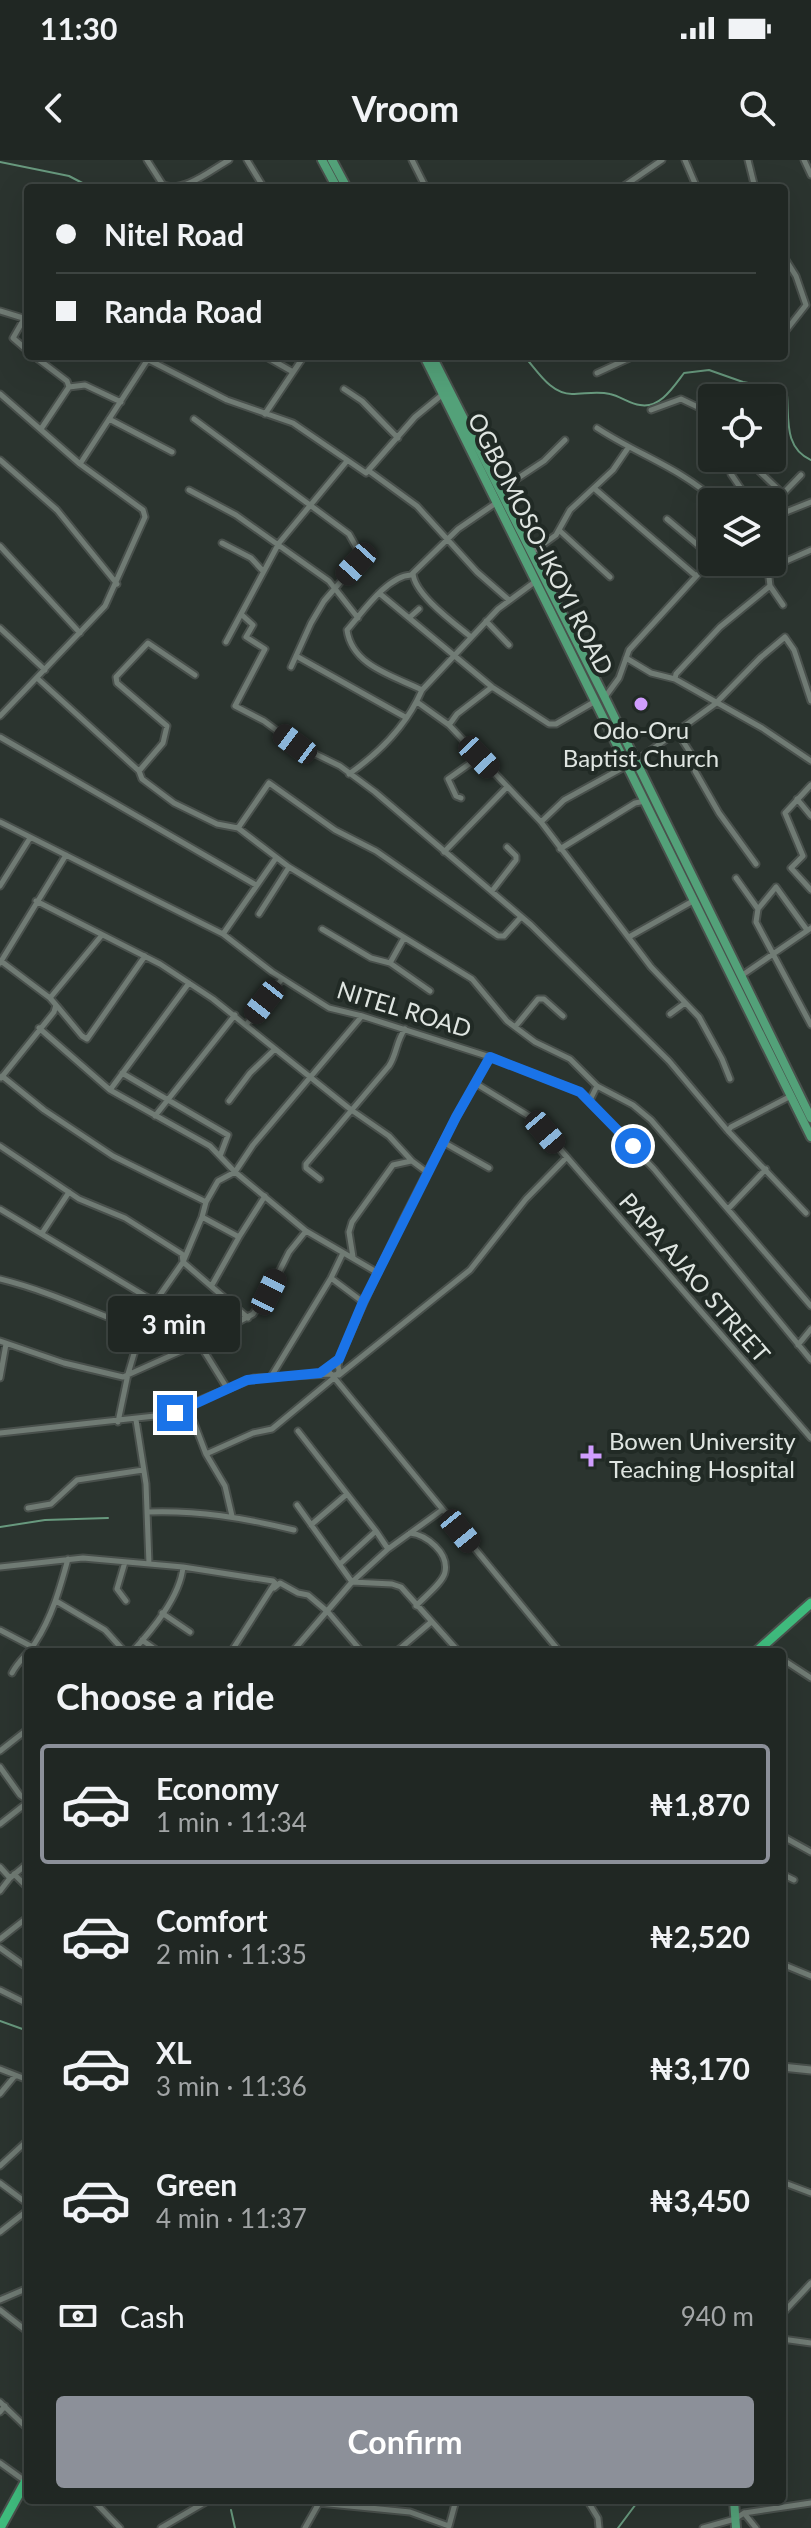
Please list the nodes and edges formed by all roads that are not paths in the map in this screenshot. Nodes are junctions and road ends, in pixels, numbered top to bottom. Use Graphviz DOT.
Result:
graph roads {
  1 [pos="147,160"];
  2 [pos="229,160"];
  3 [pos="247,160"];
  4 [pos="322,160"];
  5 [pos="332,160"];
  6 [pos="412,160"];
  7 [pos="662,160"];
  8 [pos="685,160"];
  9 [pos="748,160"];
  10 [pos="805,160"];
  11 [pos="811,175"];
  12 [pos="631,181"];
  13 [pos="162,184"];
  14 [pos="186,184"];
  15 [pos="262,184"];
  16 [pos="335,184"];
  17 [pos="345,184"];
  18 [pos="424,184"];
  19 [pos="627,184"];
  20 [pos="633,184"];
  21 [pos="695,184"];
  22 [pos="754,184"];
  23 [pos="788,263"];
  24 [pos="0,311"];
  25 [pos="23,318"];
  26 [pos="788,328"];
  27 [pos="24,348"];
  28 [pos="39,360"];
  29 [pos="144,360"];
  30 [pos="149,360"];
  31 [pos="272,360"];
  32 [pos="301,360"];
  33 [pos="426,360"];
  34 [pos="434,360"];
  35 [pos="625,360"];
  36 [pos="293,372"];
  37 [pos="597,373"];
  38 [pos="69,387"];
  39 [pos="344,389"];
  40 [pos="0,394"];
  41 [pos="443,394"];
  42 [pos="121,402"];
  43 [pos="698,407"];
  44 [pos="651,410"];
  45 [pos="265,414"];
  46 [pos="109,419"];
  47 [pos="194,419"];
  48 [pos="597,428"];
  49 [pos="41,429"];
  50 [pos="398,438"];
  51 [pos="565,440"];
  52 [pos="628,448"];
  53 [pos="172,452"];
  54 [pos="0,460"];
  55 [pos="347,461"];
  56 [pos="80,464"];
  57 [pos="369,471"];
  58 [pos="760,472"];
  59 [pos="731,474"];
  60 [pos="801,475"];
  61 [pos="700,488"];
  62 [pos="740,488"];
  63 [pos="777,488"];
  64 [pos="595,489"];
  65 [pos="189,490"];
  66 [pos="500,490"];
  67 [pos="786,491"];
  68 [pos="811,502"];
  69 [pos="496,503"];
  70 [pos="310,504"];
  71 [pos="786,512"];
  72 [pos="667,519"];
  73 [pos="560,531"];
  74 [pos="446,540"];
  75 [pos="222,543"];
  76 [pos="279,543"];
  77 [pos="0,546"];
  78 [pos="698,546"];
  79 [pos="811,550"];
  80 [pos="531,553"];
  81 [pos="786,561"];
  82 [pos="263,571"];
  83 [pos="414,572"];
  84 [pos="698,574"];
  85 [pos="696,576"];
  86 [pos="769,576"];
  87 [pos="610,577"];
  88 [pos="540,579"];
  89 [pos="117,584"];
  90 [pos="770,586"];
  91 [pos="335,587"];
  92 [pos="379,593"];
  93 [pos="509,600"];
  94 [pos="783,605"];
  95 [pos="419,609"];
  96 [pos="241,614"];
  97 [pos="358,618"];
  98 [pos="409,618"];
  99 [pos="486,621"];
  100 [pos="0,628"];
  101 [pos="80,633"];
  102 [pos="471,637"];
  103 [pos="226,642"];
  104 [pos="509,645"];
  105 [pos="456,654"];
  106 [pos="298,657"];
  107 [pos="625,657"];
  108 [pos="291,667"];
  109 [pos="45,670"];
  110 [pos="195,675"];
  111 [pos="37,678"];
  112 [pos="675,679"];
  113 [pos="492,687"];
  114 [pos="422,690"];
  115 [pos="600,699"];
  116 [pos="811,701"];
  117 [pos="417,702"];
  118 [pos="715,704"];
  119 [pos="1,711"];
  120 [pos="405,717"];
  121 [pos="449,725"];
  122 [pos="677,732"];
  123 [pos="0,737"];
  124 [pos="479,757"];
  125 [pos="811,761"];
  126 [pos="632,764"];
  127 [pos="139,771"];
  128 [pos="349,774"];
  129 [pos="811,785"];
  130 [pos="507,787"];
  131 [pos="461,798"];
  132 [pos="797,799"];
  133 [pos="645,801"];
  134 [pos="811,816"];
  135 [pos="0,822"];
  136 [pos="541,822"];
  137 [pos="238,828"];
  138 [pos="30,838"];
  139 [pos="507,847"];
  140 [pos="560,849"];
  141 [pos="444,852"];
  142 [pos="66,855"];
  143 [pos="276,858"];
  144 [pos="756,864"];
  145 [pos="289,867"];
  146 [pos="736,878"];
  147 [pos="256,885"];
  148 [pos="0,886"];
  149 [pos="811,890"];
  150 [pos="492,891"];
  151 [pos="36,901"];
  152 [pos="693,901"];
  153 [pos="758,909"];
  154 [pos="259,914"];
  155 [pos="521,917"];
  156 [pos="322,929"];
  157 [pos="809,929"];
  158 [pos="223,934"];
  159 [pos="102,935"];
  160 [pos="629,937"];
  161 [pos="404,938"];
  162 [pos="775,954"];
  163 [pos="145,956"];
  164 [pos="0,962"];
  165 [pos="390,963"];
  166 [pos="740,977"];
  167 [pos="282,979"];
  168 [pos="189,983"];
  169 [pos="430,991"];
  170 [pos="50,998"];
  171 [pos="686,1003"];
  172 [pos="56,1005"];
  173 [pos="670,1014"];
  174 [pos="235,1015"];
  175 [pos="362,1016"];
  176 [pos="563,1016"];
  177 [pos="246,1025"];
  178 [pos="811,1025"];
  179 [pos="515,1027"];
  180 [pos="39,1028"];
  181 [pos="405,1029"];
  182 [pos="275,1049"];
  183 [pos="490,1057"];
  184 [pos="0,1058"];
  185 [pos="8,1065"];
  186 [pos="122,1073"];
  187 [pos="1,1077"];
  188 [pos="312,1078"];
  189 [pos="730,1079"];
  190 [pos="475,1083"];
  191 [pos="597,1086"];
  192 [pos="110,1090"];
  193 [pos="791,1096"];
  194 [pos="167,1099"];
  195 [pos="590,1100"];
  196 [pos="229,1101"];
  197 [pos="808,1102"];
  198 [pos="350,1109"];
  199 [pos="155,1116"];
  200 [pos="811,1118"];
  201 [pos="728,1131"];
  202 [pos="811,1137"];
  203 [pos="443,1142"];
  204 [pos="0,1146"];
  205 [pos="220,1156"];
  206 [pos="567,1157"];
  207 [pos="412,1161"];
  208 [pos="489,1168"];
  209 [pos="766,1169"];
  210 [pos="235,1172"];
  211 [pos="428,1173"];
  212 [pos="320,1179"];
  213 [pos="69,1192"];
  214 [pos="265,1196"];
  215 [pos="206,1202"];
  216 [pos="0,1209"];
  217 [pos="728,1209"];
  218 [pos="806,1213"];
  219 [pos="202,1217"];
  220 [pos="306,1231"];
  221 [pos="42,1233"];
  222 [pos="239,1237"];
  223 [pos="343,1253"];
  224 [pos="353,1257"];
  225 [pos="183,1262"];
  226 [pos="378,1273"];
  227 [pos="331,1278"];
  228 [pos="0,1279"];
  229 [pos="212,1285"];
  230 [pos="155,1302"];
  231 [pos="363,1302"];
  232 [pos="811,1306"];
  233 [pos="248,1318"];
  234 [pos="811,1329"];
  235 [pos="141,1330"];
  236 [pos="3,1342"];
  237 [pos="199,1343"];
  238 [pos="798,1345"];
  239 [pos="179,1352"];
  240 [pos="811,1360"];
  241 [pos="334,1371"];
  242 [pos="128,1374"];
  243 [pos="271,1376"];
  244 [pos="0,1378"];
  245 [pos="227,1388"];
  246 [pos="188,1407"];
  247 [pos="136,1420"];
  248 [pos="118,1422"];
  249 [pos="298,1431"];
  250 [pos="0,1433"];
  251 [pos="811,1438"];
  252 [pos="206,1454"];
  253 [pos="143,1470"];
  254 [pos="347,1494"];
  255 [pos="297,1505"];
  256 [pos="28,1508"];
  257 [pos="442,1510"];
  258 [pos="147,1512"];
  259 [pos="232,1516"];
  260 [pos="311,1525"];
  261 [pos="294,1530"];
  262 [pos="376,1531"];
  263 [pos="410,1533"];
  264 [pos="388,1549"];
  265 [pos="68,1559"];
  266 [pos="125,1562"];
  267 [pos="149,1564"];
  268 [pos="340,1564"];
  269 [pos="0,1567"];
  270 [pos="183,1567"];
  271 [pos="352,1582"];
  272 [pos="274,1588"];
  273 [pos="56,1601"];
  274 [pos="126,1601"];
  275 [pos="811,1603"];
  276 [pos="416,1606"];
  277 [pos="328,1612"];
  278 [pos="162,1613"];
  279 [pos="430,1623"];
  280 [pos="0,1630"];
  281 [pos="190,1632"];
  282 [pos="142,1640"];
  283 [pos="34,1646"];
  284 [pos="31,1648"];
  285 [pos="37,1648"];
  286 [pos="121,1648"];
  287 [pos="135,1648"];
  288 [pos="153,1648"];
  289 [pos="234,1648"];
  290 [pos="296,1648"];
  291 [pos="359,1648"];
  292 [pos="401,1648"];
  293 [pos="455,1648"];
  294 [pos="556,1648"];
  295 [pos="765,1648"];
  296 [pos="24,1654"];
  297 [pos="786,1662"];
  298 [pos="12,1673"];
  299 [pos="811,1678"];
  300 [pos="24,1732"];
  301 [pos="0,1751"];
  302 [pos="0,1767"];
  303 [pos="24,1798"];
  304 [pos="24,1804"];
  305 [pos="0,1824"];
  306 [pos="786,1838"];
  307 [pos="811,1852"];
  308 [pos="24,1866"];
  309 [pos="0,1867"];
  310 [pos="12,1876"];
  311 [pos="786,1876"];
  312 [pos="794,1880"];
  313 [pos="24,1885"];
  314 [pos="0,1891"];
  315 [pos="24,1920"];
  316 [pos="0,1939"];
  317 [pos="0,1948"];
  318 [pos="24,1965"];
  319 [pos="786,1966"];
  320 [pos="811,1976"];
  321 [pos="0,1990"];
  322 [pos="24,2002"];
  323 [pos="786,2067"];
  324 [pos="0,2069"];
  325 [pos="811,2070"];
  326 [pos="14,2077"];
  327 [pos="24,2079"];
  328 [pos="0,2094"];
  329 [pos="24,2144"];
  330 [pos="0,2166"];
  331 [pos="0,2183"];
  332 [pos="786,2184"];
  333 [pos="811,2193"];
  334 [pos="24,2204"];
  335 [pos="24,2211"];
  336 [pos="0,2232"];
  337 [pos="811,2284"];
  338 [pos="24,2290"];
  339 [pos="0,2300"];
  340 [pos="0,2310"];
  341 [pos="786,2310"];
  342 [pos="24,2329"];
  343 [pos="786,2340"];
  344 [pos="811,2343"];
  345 [pos="3,2404"];
  346 [pos="0,2412"];
  347 [pos="24,2425"];
  348 [pos="0,2463"];
  349 [pos="24,2478"];
  350 [pos="24,2483"];
  351 [pos="811,2503"];
  352 [pos="97,2504"];
  353 [pos="202,2504"];
  354 [pos="315,2504"];
  355 [pos="335,2504"];
  356 [pos="455,2504"];
  357 [pos="589,2504"];
  358 [pos="744,2513"];
  359 [pos="736,2523"];
  360 [pos="307,2525"];
  361 [pos="449,2527"];
  362 [pos="0,2528"];
  363 [pos="120,2528"];
  364 [pos="161,2528"];
  365 [pos="317,2528"];
  366 [pos="599,2528"];
  367 [pos="703,2528"];
  368 [pos="756,2528"];
  1 -- 13 [label="street"];
  2 -- 14 [label="street"];
  3 -- 15 [label="street"];
  4 -- 16 [label="main road"];
  5 -- 17 [label="main road"];
  6 -- 18 [label="street"];
  7 -- 12 [label="street"];
  8 -- 21 [label="street"];
  9 -- 22 [label="street"];
  10 -- 11 [label="street"];
  12 -- 19 [label="street"];
  12 -- 20 [label="street"];
  23 -- 26 [label="street"];
  24 -- 25 [label="street"];
  25 -- 27 [label="street"];
  28 -- 38 [label="street"];
  29 -- 42 [label="street"];
  30 -- 45 [label="street"];
  31 -- 36 [label="street"];
  32 -- 36 [label="street"];
  33 -- 41 [label="main road, OGBOMOSO-IKOYI ROAD"];
  34 -- 66 [label="main road, OGBOMOSO-IKOYI ROAD"];
  35 -- 37 [label="street"];
  36 -- 45 [label="street"];
  38 -- 42 [label="street"];
  38 -- 49 [label="street"];
  39 -- 50 [label="street"];
  40 -- 49 [label="street"];
  41 -- 50 [label="street"];
  41 -- 69 [label="main road, OGBOMOSO-IKOYI ROAD"];
  42 -- 46 [label="street"];
  43 -- 44 [label="street"];
  45 -- 55 [label="street"];
  46 -- 53 [label="street"];
  46 -- 56 [label="street"];
  47 -- 70 [label="street"];
  48 -- 52 [label="street"];
  49 -- 56 [label="street"];
  50 -- 57 [label="street"];
  51 -- 66 [label="street"];
  52 -- 61 [label="street"];
  52 -- 64 [label="street"];
  54 -- 89 [label="street"];
  55 -- 57 [label="street"];
  55 -- 70 [label="street"];
  56 -- 89 [label="street"];
  57 -- 74 [label="street"];
  58 -- 63 [label="street"];
  59 -- 62 [label="street"];
  60 -- 67 [label="street"];
  64 -- 73 [label="street"];
  64 -- 85 [label="street"];
  65 -- 76 [label="street"];
  66 -- 80 [label="main road, OGBOMOSO-IKOYI ROAD"];
  68 -- 71 [label="street"];
  69 -- 74 [label="street"];
  69 -- 88 [label="main road, OGBOMOSO-IKOYI ROAD"];
  70 -- 76 [label="street"];
  70 -- 91 [label="street"];
  72 -- 78 [label="street"];
  73 -- 80 [label="street"];
  73 -- 87 [label="street"];
  74 -- 83 [label="street"];
  74 -- 93 [label="street"];
  75 -- 82 [label="street"];
  76 -- 82 [label="street"];
  76 -- 91 [label="street"];
  77 -- 101 [label="street"];
  79 -- 81 [label="street"];
  80 -- 88 [label="main road, OGBOMOSO-IKOYI ROAD"];
  82 -- 96 [label="street"];
  83 -- 92 [label="street"];
  83 -- 102 [label="street"];
  84 -- 85 [label="street"];
  85 -- 107 [label="street"];
  86 -- 90 [label="street"];
  88 -- 93 [label="street"];
  88 -- 115 [label="main road, OGBOMOSO-IKOYI ROAD"];
  89 -- 101 [label="street"];
  90 -- 94 [label="street"];
  90 -- 112 [label="street"];
  91 -- 97 [label="street"];
  91 -- 108 [label="street"];
  92 -- 97 [label="street"];
  92 -- 98 [label="street"];
  93 -- 99 [label="street"];
  95 -- 98 [label="street"];
  96 -- 103 [label="street"];
  96 -- 128 [label="street"];
  97 -- 114 [label="street"];
  98 -- 105 [label="street"];
  99 -- 102 [label="street"];
  99 -- 104 [label="street"];
  100 -- 109 [label="street"];
  101 -- 109 [label="street"];
  102 -- 105 [label="street"];
  105 -- 113 [label="street"];
  105 -- 114 [label="street"];
  106 -- 120 [label="street"];
  107 -- 112 [label="street"];
  107 -- 115 [label="street"];
  109 -- 111 [label="street"];
  110 -- 127 [label="street"];
  111 -- 119 [label="street"];
  111 -- 127 [label="street"];
  112 -- 118 [label="street"];
  113 -- 115 [label="street"];
  113 -- 121 [label="street"];
  114 -- 117 [label="street"];
  115 -- 126 [label="main road, OGBOMOSO-IKOYI ROAD"];
  116 -- 118 [label="street"];
  117 -- 120 [label="street"];
  117 -- 121 [label="street"];
  118 -- 122 [label="street"];
  118 -- 125 [label="street"];
  120 -- 128 [label="street"];
  121 -- 124 [label="street"];
  122 -- 126 [label="street"];
  122 -- 144 [label="street"];
  123 -- 147 [label="street"];
  124 -- 130 [label="street"];
  124 -- 131 [label="street"];
  126 -- 133 [label="main road, OGBOMOSO-IKOYI ROAD"];
  126 -- 136 [label="street"];
  126 -- 166 [label="main road, OGBOMOSO-IKOYI ROAD"];
  127 -- 137 [label="street"];
  128 -- 141 [label="street"];
  129 -- 132 [label="street"];
  130 -- 136 [label="street"];
  130 -- 141 [label="street"];
  132 -- 134 [label="street"];
  132 -- 149 [label="street"];
  133 -- 140 [label="street"];
  133 -- 152 [label="main road, OGBOMOSO-IKOYI ROAD"];
  135 -- 138 [label="street, NITEL ROAD"];
  136 -- 140 [label="street"];
  137 -- 143 [label="street"];
  137 -- 155 [label="street"];
  138 -- 142 [label="street, NITEL ROAD"];
  138 -- 148 [label="street"];
  139 -- 150 [label="street"];
  140 -- 160 [label="street"];
  141 -- 150 [label="street"];
  142 -- 151 [label="street"];
  142 -- 158 [label="street, NITEL ROAD"];
  143 -- 145 [label="street"];
  143 -- 147 [label="street"];
  145 -- 154 [label="street"];
  145 -- 161 [label="street"];
  146 -- 153 [label="street"];
  147 -- 158 [label="street"];
  150 -- 155 [label="street"];
  151 -- 159 [label="street"];
  151 -- 164 [label="street"];
  152 -- 160 [label="street"];
  152 -- 193 [label="main road, OGBOMOSO-IKOYI ROAD"];
  153 -- 157 [label="street"];
  153 -- 162 [label="street"];
  155 -- 201 [label="street"];
  156 -- 165 [label="street"];
  157 -- 162 [label="street"];
  158 -- 167 [label="street, NITEL ROAD"];
  159 -- 163 [label="street"];
  159 -- 170 [label="street"];
  160 -- 171 [label="street"];
  161 -- 165 [label="street"];
  161 -- 179 [label="street"];
  162 -- 166 [label="street"];
  162 -- 178 [label="street"];
  163 -- 168 [label="street"];
  163 -- 172 [label="street"];
  164 -- 170 [label="street"];
  165 -- 169 [label="street"];
  166 -- 197 [label="main road, OGBOMOSO-IKOYI ROAD"];
  167 -- 175 [label="street, NITEL ROAD"];
  167 -- 177 [label="street"];
  168 -- 174 [label="street"];
  168 -- 186 [label="street"];
  170 -- 172 [label="street"];
  171 -- 173 [label="street"];
  171 -- 189 [label="street"];
  172 -- 180 [label="street"];
  174 -- 177 [label="street"];
  174 -- 194 [label="street"];
  175 -- 181 [label="street, NITEL ROAD"];
  175 -- 188 [label="street"];
  176 -- 179 [label="street"];
  177 -- 182 [label="street"];
  179 -- 191 [label="street"];
  180 -- 185 [label="street"];
  180 -- 192 [label="street"];
  181 -- 183 [label="street, NITEL ROAD"];
  181 -- 198 [label="street"];
  182 -- 188 [label="street"];
  182 -- 196 [label="street"];
  183 -- 190 [label="street"];
  183 -- 195 [label="street, NITEL ROAD"];
  184 -- 185 [label="street"];
  185 -- 187 [label="street"];
  186 -- 192 [label="street"];
  186 -- 194 [label="street"];
  187 -- 215 [label="street"];
  188 -- 198 [label="street"];
  188 -- 210 [label="street"];
  190 -- 203 [label="street"];
  190 -- 206 [label="street, PAPA AJAO STREET"];
  191 -- 195 [label="street"];
  191 -- 217 [label="street"];
  192 -- 199 [label="street"];
  193 -- 201 [label="street"];
  193 -- 202 [label="main road, OGBOMOSO-IKOYI ROAD"];
  194 -- 199 [label="street"];
  194 -- 205 [label="street"];
  195 -- 238 [label="street, NITEL ROAD"];
  197 -- 200 [label="main road, OGBOMOSO-IKOYI ROAD"];
  198 -- 207 [label="street"];
  198 -- 212 [label="street"];
  199 -- 205 [label="street"];
  201 -- 209 [label="street"];
  203 -- 208 [label="street"];
  203 -- 211 [label="street"];
  204 -- 213 [label="street"];
  205 -- 210 [label="street"];
  206 -- 241 [label="street"];
  206 -- 251 [label="street, PAPA AJAO STREET"];
  207 -- 211 [label="street"];
  207 -- 224 [label="street"];
  209 -- 217 [label="street"];
  209 -- 218 [label="street"];
  210 -- 214 [label="street"];
  210 -- 215 [label="street"];
  211 -- 226 [label="street"];
  213 -- 221 [label="street"];
  213 -- 225 [label="street"];
  214 -- 220 [label="street"];
  214 -- 222 [label="street"];
  215 -- 219 [label="street"];
  216 -- 221 [label="street"];
  217 -- 232 [label="street"];
  219 -- 222 [label="street"];
  219 -- 225 [label="street"];
  220 -- 223 [label="street"];
  220 -- 233 [label="street"];
  221 -- 230 [label="street"];
  222 -- 229 [label="street"];
  223 -- 224 [label="street"];
  223 -- 227 [label="street"];
  224 -- 226 [label="street"];
  225 -- 229 [label="street"];
  225 -- 230 [label="street"];
  226 -- 231 [label="street"];
  227 -- 231 [label="street"];
  227 -- 243 [label="street"];
  228 -- 235 [label="street"];
  229 -- 233 [label="street"];
  230 -- 235 [label="street"];
  230 -- 239 [label="street"];
  231 -- 241 [label="street"];
  233 -- 237 [label="street"];
  234 -- 238 [label="street"];
  235 -- 242 [label="street"];
  236 -- 242 [label="street"];
  236 -- 244 [label="street"];
  237 -- 239 [label="street"];
  237 -- 245 [label="street"];
  238 -- 240 [label="street, NITEL ROAD"];
  239 -- 242 [label="street"];
  241 -- 243 [label="street"];
  241 -- 252 [label="street"];
  241 -- 257 [label="street"];
  242 -- 248 [label="street"];
  243 -- 245 [label="street"];
  245 -- 246 [label="street"];
  246 -- 247 [label="street"];
  246 -- 252 [label="street"];
  247 -- 248 [label="street"];
  247 -- 253 [label="street"];
  248 -- 250 [label="street"];
  249 -- 254 [label="street"];
  252 -- 259 [label="street"];
  253 -- 256 [label="street"];
  253 -- 258 [label="street"];
  254 -- 260 [label="street"];
  254 -- 262 [label="street"];
  255 -- 260 [label="street"];
  257 -- 263 [label="street"];
  257 -- 294 [label="street"];
  258 -- 259 [label="street"];
  258 -- 267 [label="street"];
  259 -- 261 [label="street"];
  260 -- 268 [label="street"];
  262 -- 264 [label="street"];
  262 -- 268 [label="street"];
  263 -- 264 [label="street"];
  263 -- 276 [label="street"];
  264 -- 271 [label="street"];
  265 -- 266 [label="street"];
  265 -- 269 [label="street"];
  265 -- 273 [label="street"];
  266 -- 267 [label="street"];
  266 -- 274 [label="street"];
  267 -- 270 [label="street"];
  268 -- 271 [label="street"];
  270 -- 272 [label="street"];
  270 -- 278 [label="street"];
  271 -- 276 [label="street"];
  271 -- 277 [label="street"];
  272 -- 277 [label="street"];
  272 -- 289 [label="street"];
  273 -- 283 [label="street"];
  273 -- 286 [label="street"];
  275 -- 295 [label="highway"];
  276 -- 279 [label="street"];
  277 -- 290 [label="street"];
  277 -- 291 [label="street"];
  278 -- 281 [label="street"];
  278 -- 282 [label="street"];
  279 -- 292 [label="street"];
  279 -- 293 [label="street"];
  280 -- 283 [label="street"];
  282 -- 287 [label="street"];
  282 -- 288 [label="street"];
  283 -- 284 [label="street"];
  283 -- 285 [label="street"];
  296 -- 298 [label="street"];
  297 -- 299 [label="street"];
  300 -- 301 [label="street"];
  302 -- 303 [label="street"];
  304 -- 305 [label="street"];
  306 -- 307 [label="street"];
  308 -- 310 [label="street"];
  309 -- 310 [label="street"];
  310 -- 313 [label="street"];
  310 -- 314 [label="street"];
  311 -- 312 [label="street"];
  315 -- 316 [label="street"];
  317 -- 318 [label="street"];
  319 -- 320 [label="street"];
  321 -- 322 [label="street"];
  323 -- 325 [label="street"];
  324 -- 326 [label="street"];
  326 -- 327 [label="street"];
  326 -- 328 [label="street"];
  329 -- 330 [label="street"];
  331 -- 334 [label="street"];
  332 -- 333 [label="street"];
  335 -- 336 [label="street"];
  337 -- 341 [label="street"];
  338 -- 339 [label="street"];
  340 -- 342 [label="street"];
  343 -- 344 [label="street"];
  345 -- 346 [label="street"];
  345 -- 347 [label="street"];
  348 -- 349 [label="street"];
  350 -- 362 [label="highway"];
  351 -- 358 [label="street"];
  352 -- 363 [label="street"];
  353 -- 364 [label="street"];
  354 -- 360 [label="street"];
  355 -- 361 [label="street"];
  356 -- 361 [label="street"];
  357 -- 366 [label="street"];
  358 -- 359 [label="street"];
  358 -- 368 [label="street"];
  359 -- 367 [label="street"];
  360 -- 365 [label="street"];
}
